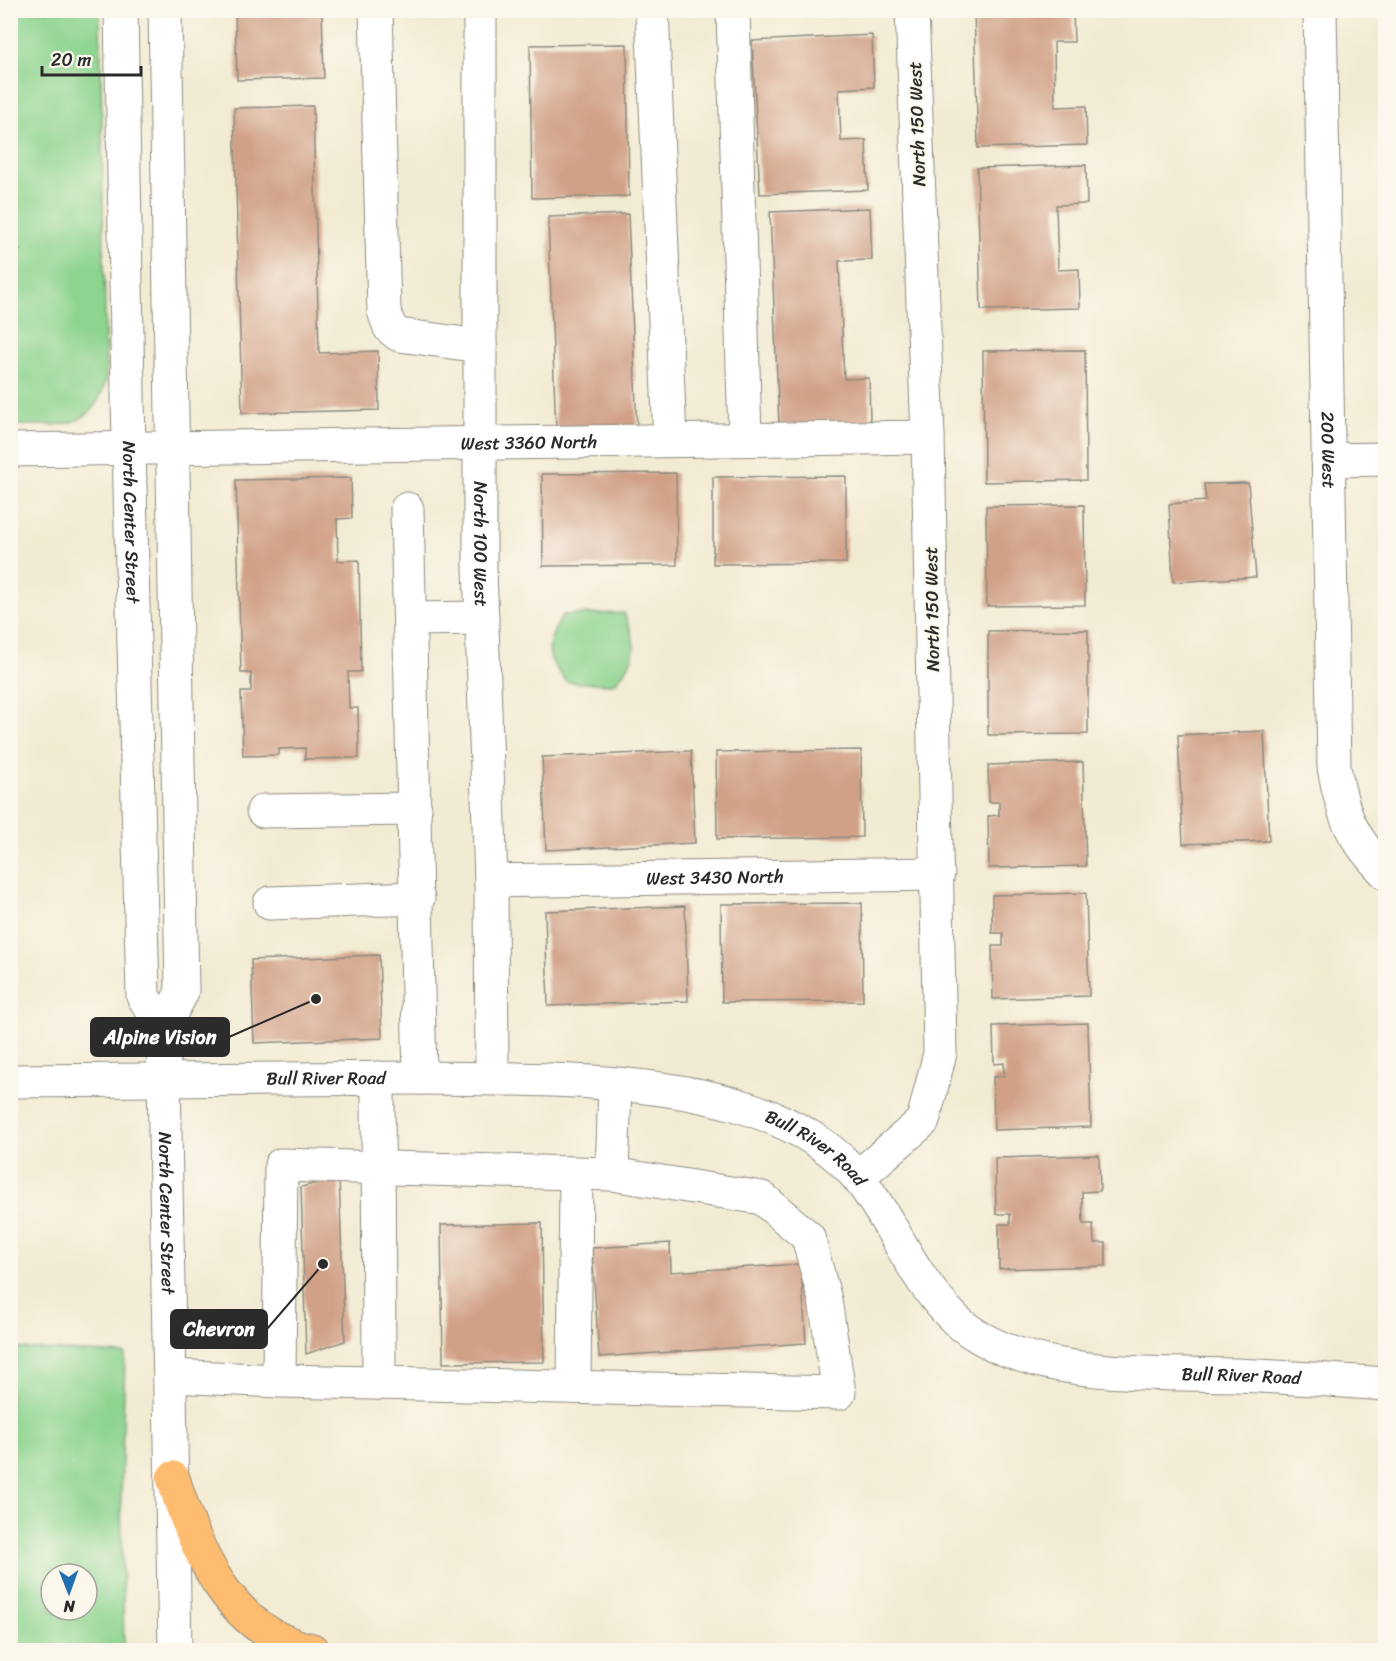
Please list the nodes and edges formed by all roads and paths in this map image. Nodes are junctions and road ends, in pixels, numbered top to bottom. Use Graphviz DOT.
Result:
graph roads {
  1 [pos="121,10"];
  2 [pos="165,10"];
  3 [pos="376,10"];
  4 [pos="480,10"];
  5 [pos="652,10"];
  6 [pos="733,10"];
  7 [pos="912,10"];
  8 [pos="1320,10"];
  9 [pos="480,346"];
  10 [pos="928,437"];
  11 [pos="745,439"];
  12 [pos="670,440"];
  13 [pos="480,442"];
  14 [pos="129,448"];
  15 [pos="172,448"];
  16 [pos="10,450"];
  17 [pos="1386,459"];
  18 [pos="1328,460"];
  19 [pos="407,509"];
  20 [pos="482,618"];
  21 [pos="410,619"];
  22 [pos="415,809"];
  23 [pos="263,811"];
  24 [pos="1386,873"];
  25 [pos="938,874"];
  26 [pos="491,881"];
  27 [pos="418,898"];
  28 [pos="270,903"];
  29 [pos="163,1028"];
  30 [pos="378,1078"];
  31 [pos="420,1078"];
  32 [pos="492,1078"];
  33 [pos="165,1080"];
  34 [pos="10,1081"];
  35 [pos="615,1085"];
  36 [pos="377,1168"];
  37 [pos="576,1174"];
  38 [pos="612,1174"];
  39 [pos="858,1178"];
  40 [pos="171,1376"];
  41 [pos="279,1381"];
  42 [pos="379,1383"];
  43 [pos="1386,1384"];
  44 [pos="574,1387"];
  45 [pos="173,1493"];
  46 [pos="175,1650"];
  47 [pos="312,1650"];
  1 -- 14 [label="street, North Center Street"];
  2 -- 15 [label="street"];
  3 -- 9 [label="street"];
  4 -- 9 [label="street, North 100 West"];
  5 -- 12 [label="street"];
  6 -- 11 [label="street"];
  7 -- 10 [label="street, North 150 West"];
  8 -- 18 [label="street, 200 West"];
  9 -- 13 [label="street, North 100 West"];
  10 -- 11 [label="street, West 3360 North"];
  10 -- 25 [label="street, North 150 West"];
  11 -- 12 [label="street, West 3360 North"];
  12 -- 13 [label="street, West 3360 North"];
  13 -- 15 [label="street, West 3360 North"];
  13 -- 20 [label="street, North 100 West"];
  14 -- 15 [label="street, West 3360 North"];
  14 -- 16 [label="street, West 3360 North"];
  14 -- 29 [label="street, North Center Street"];
  15 -- 29 [label="street"];
  17 -- 18 [label="street"];
  18 -- 24 [label="street, 200 West"];
  19 -- 21 [label="street"];
  20 -- 21 [label="street"];
  20 -- 26 [label="street, North 100 West"];
  21 -- 22 [label="street"];
  22 -- 23 [label="street"];
  22 -- 27 [label="street"];
  25 -- 26 [label="street, West 3430 North"];
  25 -- 39 [label="street, North 150 West"];
  26 -- 32 [label="street, North 100 West"];
  27 -- 28 [label="street"];
  27 -- 31 [label="street"];
  29 -- 33 [label="street, North Center Street"];
  30 -- 31 [label="street, Bull River Road"];
  30 -- 33 [label="street, Bull River Road"];
  30 -- 36 [label="street"];
  31 -- 32 [label="street, Bull River Road"];
  32 -- 35 [label="street, Bull River Road"];
  33 -- 34 [label="street, Bull River Road"];
  33 -- 40 [label="street, North Center Street"];
  35 -- 38 [label="street"];
  35 -- 39 [label="street, Bull River Road"];
  36 -- 37 [label="street"];
  36 -- 41 [label="street"];
  36 -- 42 [label="street"];
  37 -- 38 [label="street"];
  37 -- 44 [label="street"];
  38 -- 44 [label="street"];
  39 -- 43 [label="street, Bull River Road"];
  40 -- 41 [label="street"];
  40 -- 45 [label="street, North Center Street"];
  41 -- 42 [label="street"];
  42 -- 44 [label="street"];
  45 -- 46 [label="street, North Center Street"];
  45 -- 47 [label="main road"];
}
